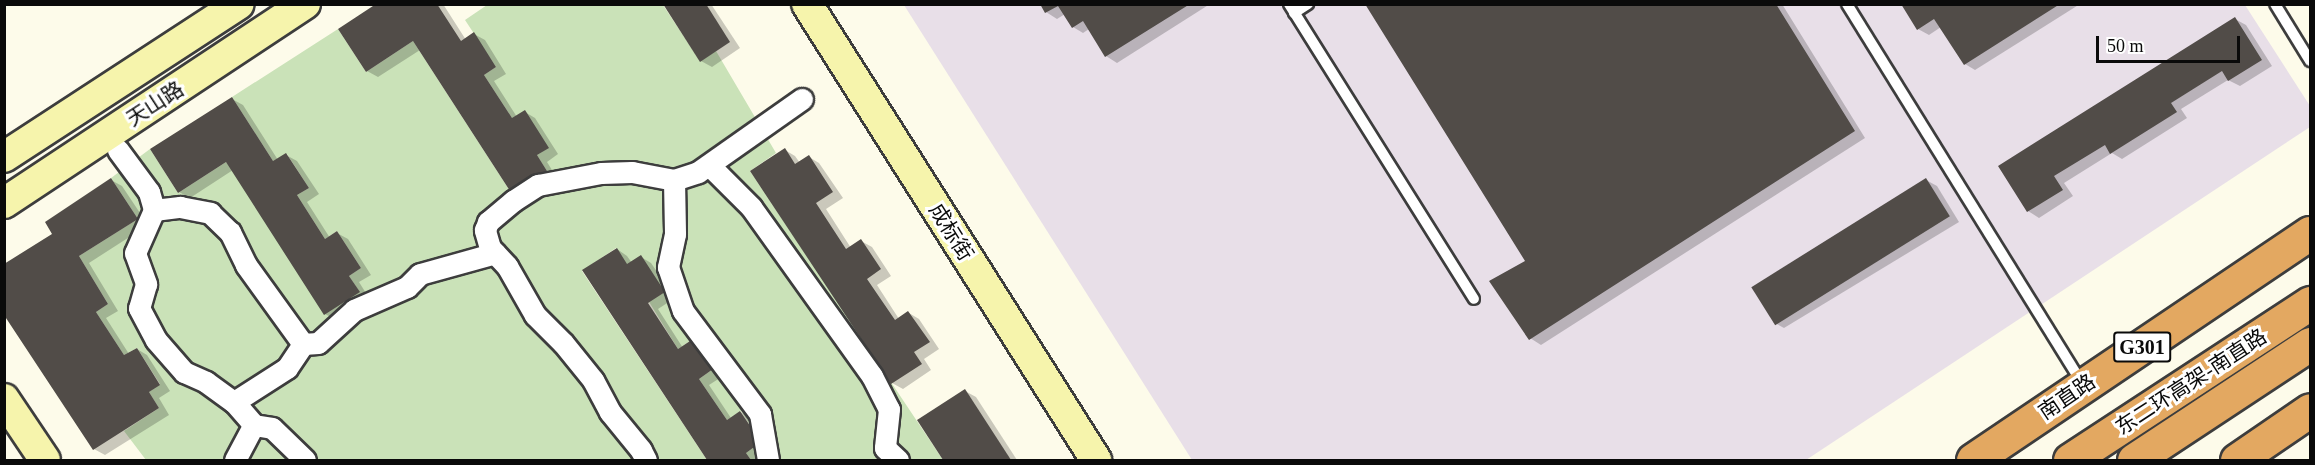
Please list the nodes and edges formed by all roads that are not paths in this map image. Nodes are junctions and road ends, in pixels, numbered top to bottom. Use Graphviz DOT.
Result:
graph roads {
  1 [pos="239,4"];
  2 [pos="306,4"];
  3 [pos="807,4"];
  4 [pos="1308,4"];
  5 [pos="1847,4"];
  6 [pos="2275,4"];
  7 [pos="1292,9"];
  8 [pos="2310,61"];
  9 [pos="802,99"];
  10 [pos="118,150"];
  11 [pos="4,157"];
  12 [pos="713,169"];
  13 [pos="674,180"];
  14 [pos="4,202"];
  15 [pos="154,210"];
  16 [pos="2310,233"];
  17 [pos="495,253"];
  18 [pos="1474,299"];
  19 [pos="2310,303"];
  20 [pos="303,344"];
  21 [pos="2310,344"];
  22 [pos="2084,386"];
  23 [pos="4,399"];
  24 [pos="234,402"];
  25 [pos="2310,410"];
  26 [pos="254,424"];
  27 [pos="45,460"];
  28 [pos="235,460"];
  29 [pos="305,460"];
  30 [pos="646,460"];
  31 [pos="768,460"];
  32 [pos="898,460"];
  33 [pos="1096,460"];
  34 [pos="1973,460"];
  35 [pos="2070,460"];
  36 [pos="2134,460"];
  37 [pos="2237,460"];
  1 -- 11 [label="street, 天山路"];
  2 -- 14 [label="street, 天山路"];
  3 -- 33 [label="street, 成标街"];
  4 -- 7 [label="lane"];
  5 -- 22 [label="lane"];
  6 -- 8 [label="lane"];
  7 -- 18 [label="lane"];
  9 -- 13 [label="street"];
  10 -- 15 [label="street"];
  12 -- 32 [label="street"];
  13 -- 17 [label="street"];
  13 -- 31 [label="street"];
  15 -- 20 [label="street"];
  15 -- 24 [label="street"];
  16 -- 22 [label="highway, 南直路 / G301"];
  17 -- 20 [label="street"];
  17 -- 30 [label="street"];
  19 -- 35 [label="highway, 东二环高架-南直路"];
  20 -- 24 [label="street"];
  21 -- 36 [label="highway, 东二环高架-南直路"];
  22 -- 34 [label="highway, 南直路 / G301"];
  23 -- 27 [label="street"];
  24 -- 26 [label="street"];
  25 -- 37 [label="highway"];
  26 -- 28 [label="street"];
  26 -- 29 [label="street"];
}
